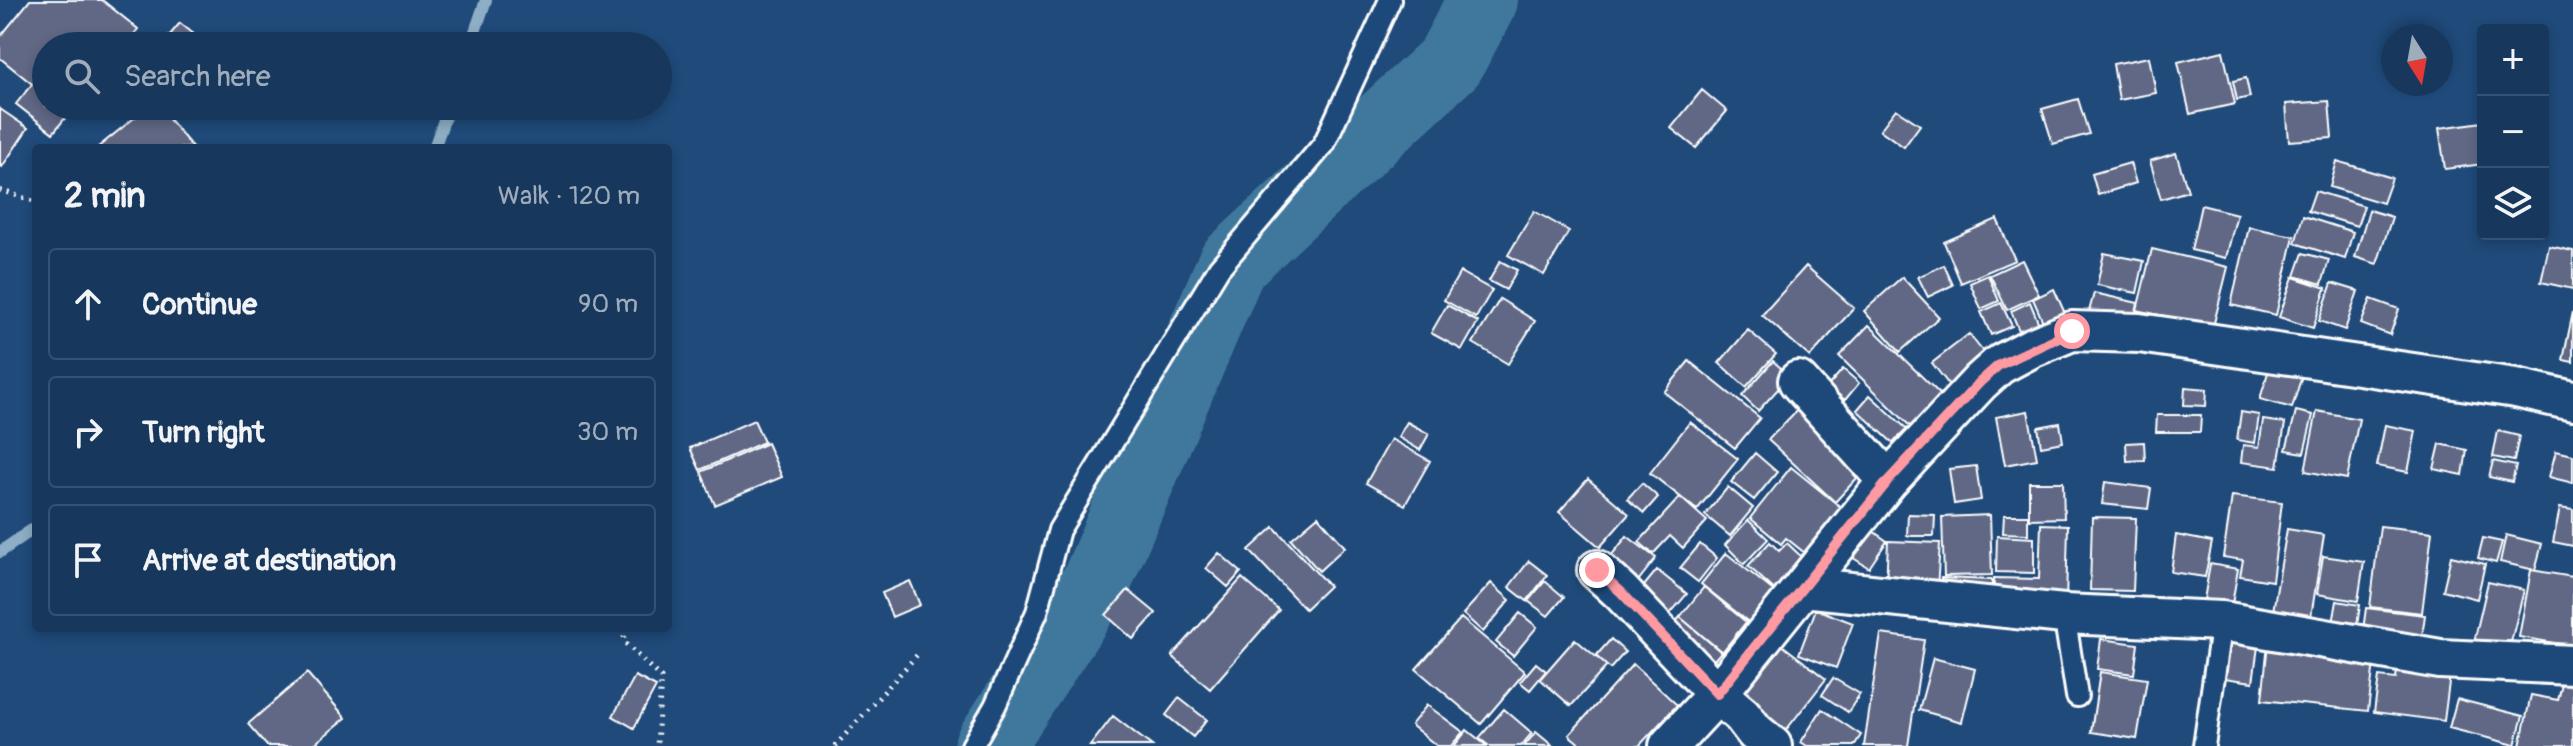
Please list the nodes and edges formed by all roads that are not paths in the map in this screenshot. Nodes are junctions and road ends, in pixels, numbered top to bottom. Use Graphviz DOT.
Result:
graph roads {
  1 [pos="1390,0"];
  2 [pos="1798,381"];
  3 [pos="2573,401"];
  4 [pos="1888,481"];
  5 [pos="1597,570"];
  6 [pos="1803,587"];
  7 [pos="2064,614"];
  8 [pos="2222,621"];
  9 [pos="2573,665"];
  10 [pos="1717,694"];
  11 [pos="2077,696"];
  12 [pos="972,746"];
  13 [pos="1669,746"];
  14 [pos="1772,746"];
  15 [pos="2204,746"];
  1 -- 12 [label="lane"];
  2 -- 4 [label="street"];
  3 -- 4 [label="street"];
  4 -- 6 [label="street"];
  5 -- 10 [label="street"];
  6 -- 7 [label="street"];
  6 -- 10 [label="street"];
  7 -- 8 [label="street"];
  7 -- 11 [label="lane"];
  8 -- 9 [label="street"];
  8 -- 15 [label="lane"];
  10 -- 13 [label="street"];
  10 -- 14 [label="street"];
}
